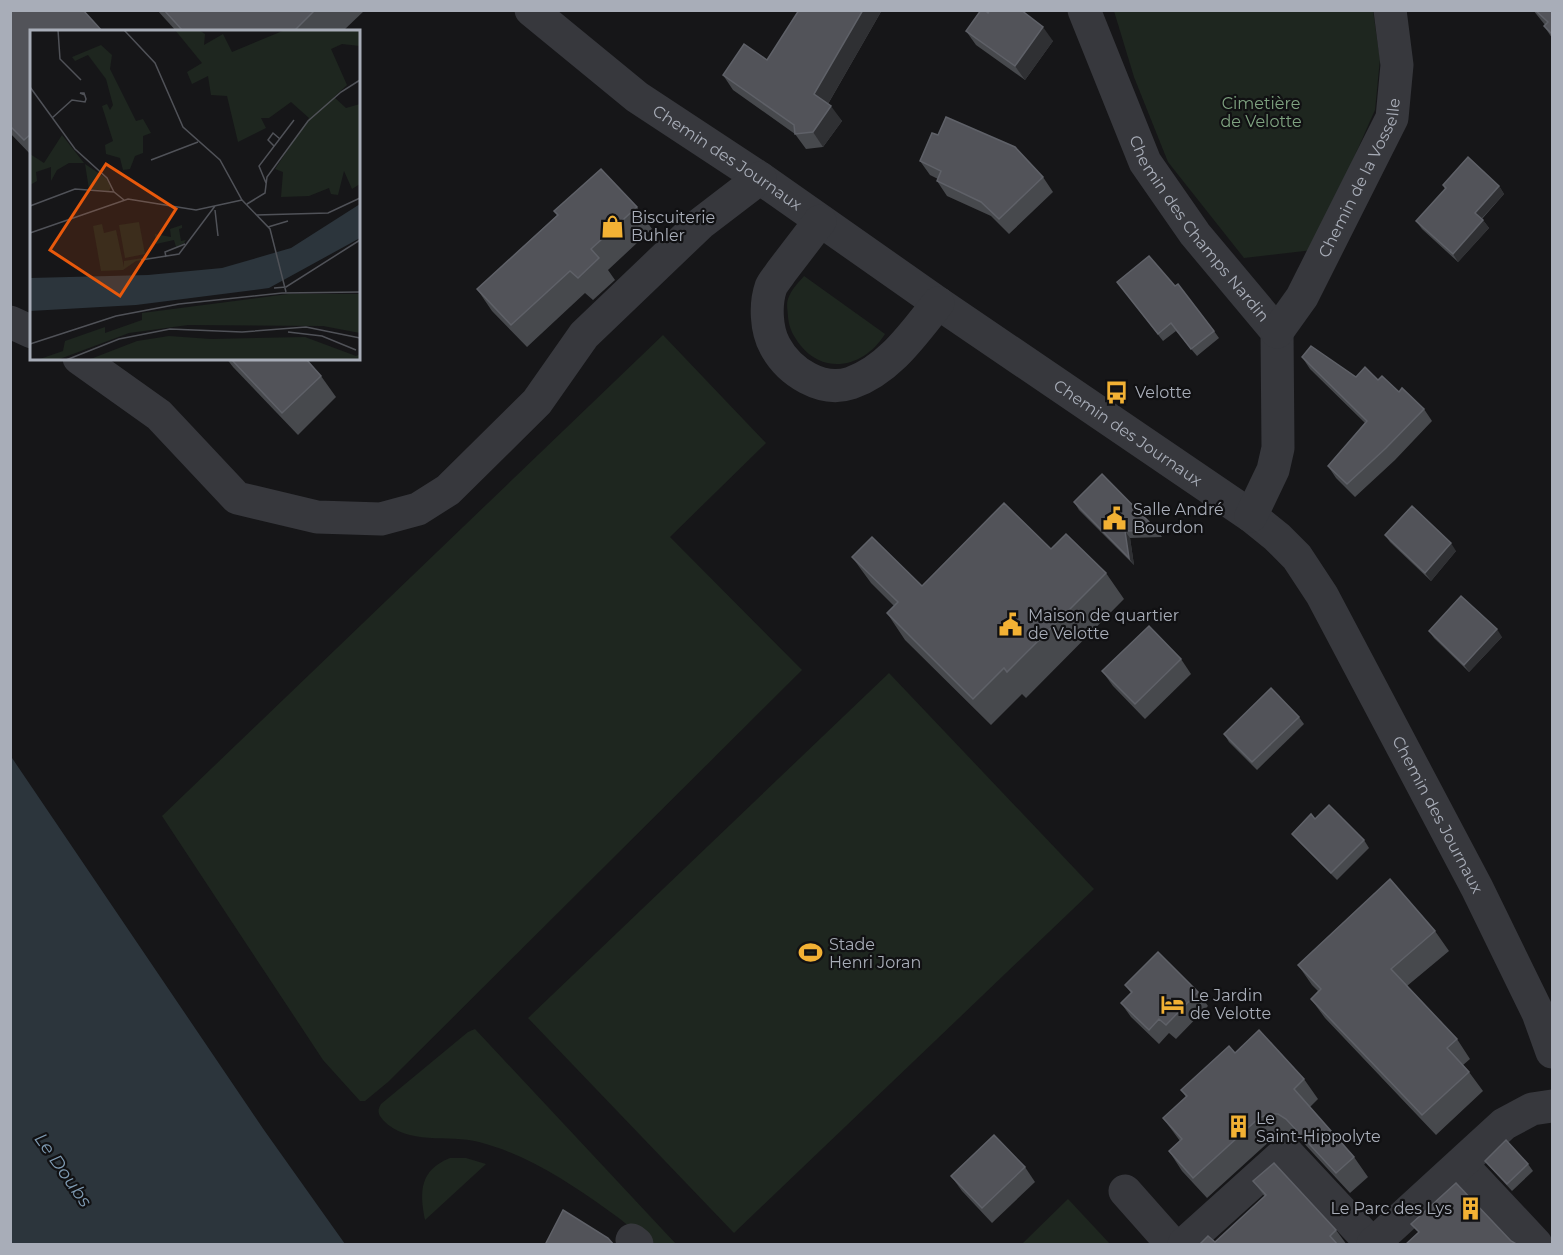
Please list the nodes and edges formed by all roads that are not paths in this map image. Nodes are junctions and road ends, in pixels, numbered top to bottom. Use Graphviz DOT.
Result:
graph roads {
  1 [pos="531,10"];
  2 [pos="1084,10"];
  3 [pos="1390,10"];
  4 [pos="760,178"];
  5 [pos="820,221"];
  6 [pos="938,303"];
  7 [pos="10,322"];
  8 [pos="30,331"];
  9 [pos="1277,332"];
  10 [pos="82,360"];
  11 [pos="1251,516"];
  12 [pos="1552,1052"];
  13 [pos="1552,1106"];
  14 [pos="1461,1164"];
  15 [pos="1125,1191"];
  16 [pos="1172,1245"];
  17 [pos="1184,1245"];
  18 [pos="1372,1245"];
  19 [pos="1536,1245"];
  1 -- 4 [label="street, Chemin des Journaux"];
  2 -- 9 [label="street, Chemin des Champs Nardin"];
  3 -- 9 [label="street, Chemin de la Vosselle"];
  4 -- 5 [label="street, Chemin des Journaux"];
  4 -- 10 [label="street"];
  5 -- 6 [label="street, Chemin des Journaux"];
  5 -- 6 [label="street"];
  6 -- 11 [label="street, Chemin des Journaux"];
  7 -- 8 [label="street"];
  9 -- 11 [label="street, Chemin des Champs Nardin"];
  11 -- 12 [label="street, Chemin des Journaux"];
  13 -- 14 [label="street"];
  14 -- 18 [label="street"];
  14 -- 19 [label="street"];
  15 -- 16 [label="street"];
  17 -- 18 [label="street"];
}
